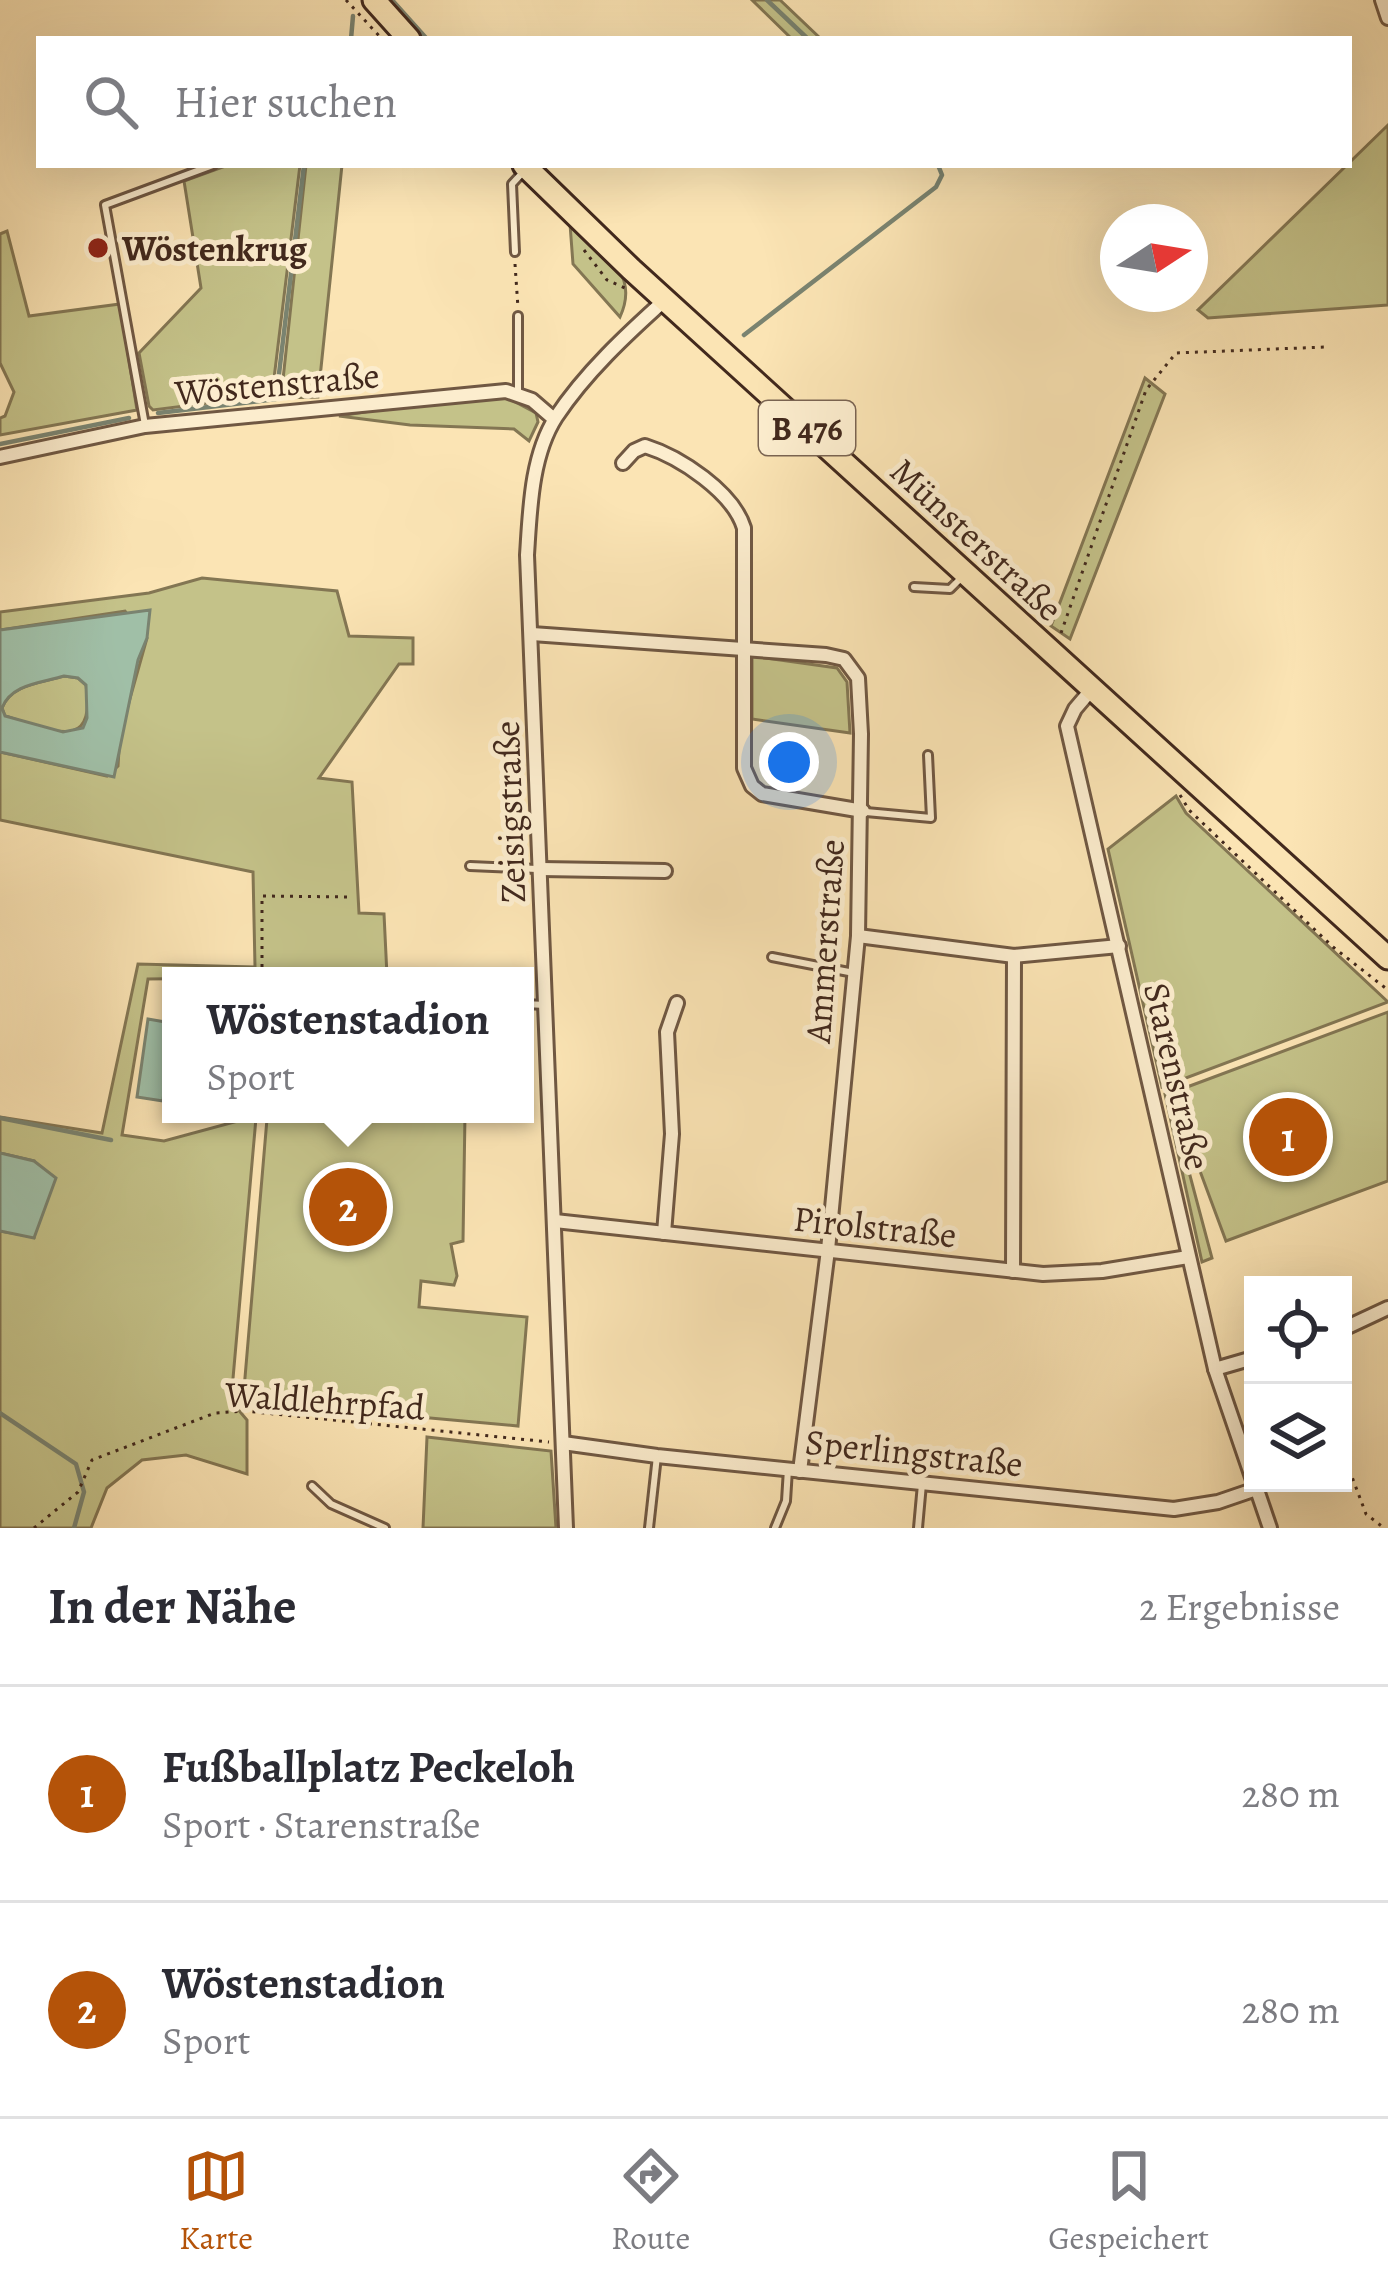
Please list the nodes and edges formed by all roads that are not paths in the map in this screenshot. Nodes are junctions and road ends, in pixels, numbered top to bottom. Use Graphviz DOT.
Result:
graph roads {
  1 [pos="374,0"];
  2 [pos="1382,0"];
  3 [pos="1388,18"];
  4 [pos="406,36"];
  5 [pos="205,168"];
  6 [pos="524,168"];
  7 [pos="527,168"];
  8 [pos="515,252"];
  9 [pos="666,299"];
  10 [pos="518,316"];
  11 [pos="518,395"];
  12 [pos="554,419"];
  13 [pos="145,426"];
  14 [pos="0,458"];
  15 [pos="623,463"];
  16 [pos="966,573"];
  17 [pos="914,587"];
  18 [pos="532,634"];
  19 [pos="742,648"];
  20 [pos="1092,689"];
  21 [pos="928,755"];
  22 [pos="863,811"];
  23 [pos="470,866"];
  24 [pos="541,869"];
  25 [pos="665,871"];
  26 [pos="858,936"];
  27 [pos="1119,946"];
  28 [pos="1014,956"];
  29 [pos="772,957"];
  30 [pos="1388,958"];
  31 [pos="854,973"];
  32 [pos="677,1003"];
  33 [pos="534,1004"];
  34 [pos="547,1005"];
  35 [pos="555,1221"];
  36 [pos="664,1233"];
  37 [pos="828,1250"];
  38 [pos="1188,1257"];
  39 [pos="1013,1271"];
  40 [pos="1388,1308"];
  41 [pos="1352,1325"];
  42 [pos="1244,1361"];
  43 [pos="1215,1369"];
  44 [pos="563,1443"];
  45 [pos="1244,1452"];
  46 [pos="657,1456"];
  47 [pos="794,1470"];
  48 [pos="922,1483"];
  49 [pos="312,1486"];
  50 [pos="1244,1489"];
  51 [pos="1258,1492"];
  52 [pos="385,1528"];
  53 [pos="566,1528"];
  54 [pos="649,1528"];
  55 [pos="775,1528"];
  56 [pos="918,1528"];
  57 [pos="1270,1528"];
  1 -- 4 [label="main road"];
  2 -- 3 [label="street"];
  5 -- 13 [label="lane"];
  6 -- 8 [label="lane"];
  7 -- 9 [label="main road, Münsterstraße / B 476"];
  9 -- 12 [label="street, Zeisigstraße"];
  9 -- 16 [label="main road, Münsterstraße / B 476"];
  10 -- 11 [label="lane"];
  11 -- 12 [label="street"];
  11 -- 13 [label="street, Wöstenstraße"];
  12 -- 18 [label="street, Zeisigstraße"];
  13 -- 14 [label="street, Wöstenstraße"];
  15 -- 19 [label="street"];
  16 -- 17 [label="lane"];
  16 -- 20 [label="main road, Münsterstraße / B 476"];
  18 -- 19 [label="street, Ammerstraße"];
  18 -- 24 [label="street, Zeisigstraße"];
  19 -- 22 [label="street"];
  19 -- 22 [label="street, Ammerstraße"];
  20 -- 27 [label="street, Starenstraße"];
  20 -- 30 [label="main road, Münsterstraße / B 476"];
  21 -- 22 [label="lane"];
  22 -- 26 [label="street, Ammerstraße"];
  23 -- 24 [label="lane"];
  24 -- 25 [label="street"];
  24 -- 34 [label="street, Zeisigstraße"];
  26 -- 28 [label="street"];
  26 -- 31 [label="street, Ammerstraße"];
  27 -- 28 [label="street"];
  27 -- 38 [label="street, Starenstraße"];
  28 -- 39 [label="street"];
  29 -- 31 [label="lane"];
  31 -- 37 [label="street, Ammerstraße"];
  32 -- 36 [label="street"];
  33 -- 34 [label="lane"];
  34 -- 35 [label="street, Zeisigstraße"];
  35 -- 36 [label="street, Pirolstraße"];
  35 -- 44 [label="street, Zeisigstraße"];
  36 -- 37 [label="street, Pirolstraße"];
  37 -- 39 [label="street, Pirolstraße"];
  37 -- 47 [label="street, Ammerstraße"];
  38 -- 39 [label="street, Pirolstraße"];
  38 -- 43 [label="street, Starenstraße"];
  40 -- 41 [label="street"];
  42 -- 43 [label="street"];
  43 -- 45 [label="street, Starenstraße"];
  44 -- 46 [label="street, Sperlingstraße"];
  44 -- 53 [label="street, Zeisigstraße"];
  46 -- 47 [label="street, Sperlingstraße"];
  46 -- 54 [label="lane"];
  47 -- 48 [label="street, Sperlingstraße"];
  47 -- 55 [label="lane"];
  48 -- 50 [label="street, Sperlingstraße"];
  48 -- 56 [label="lane"];
  49 -- 52 [label="lane"];
  51 -- 57 [label="street, Starenstraße"];
}
